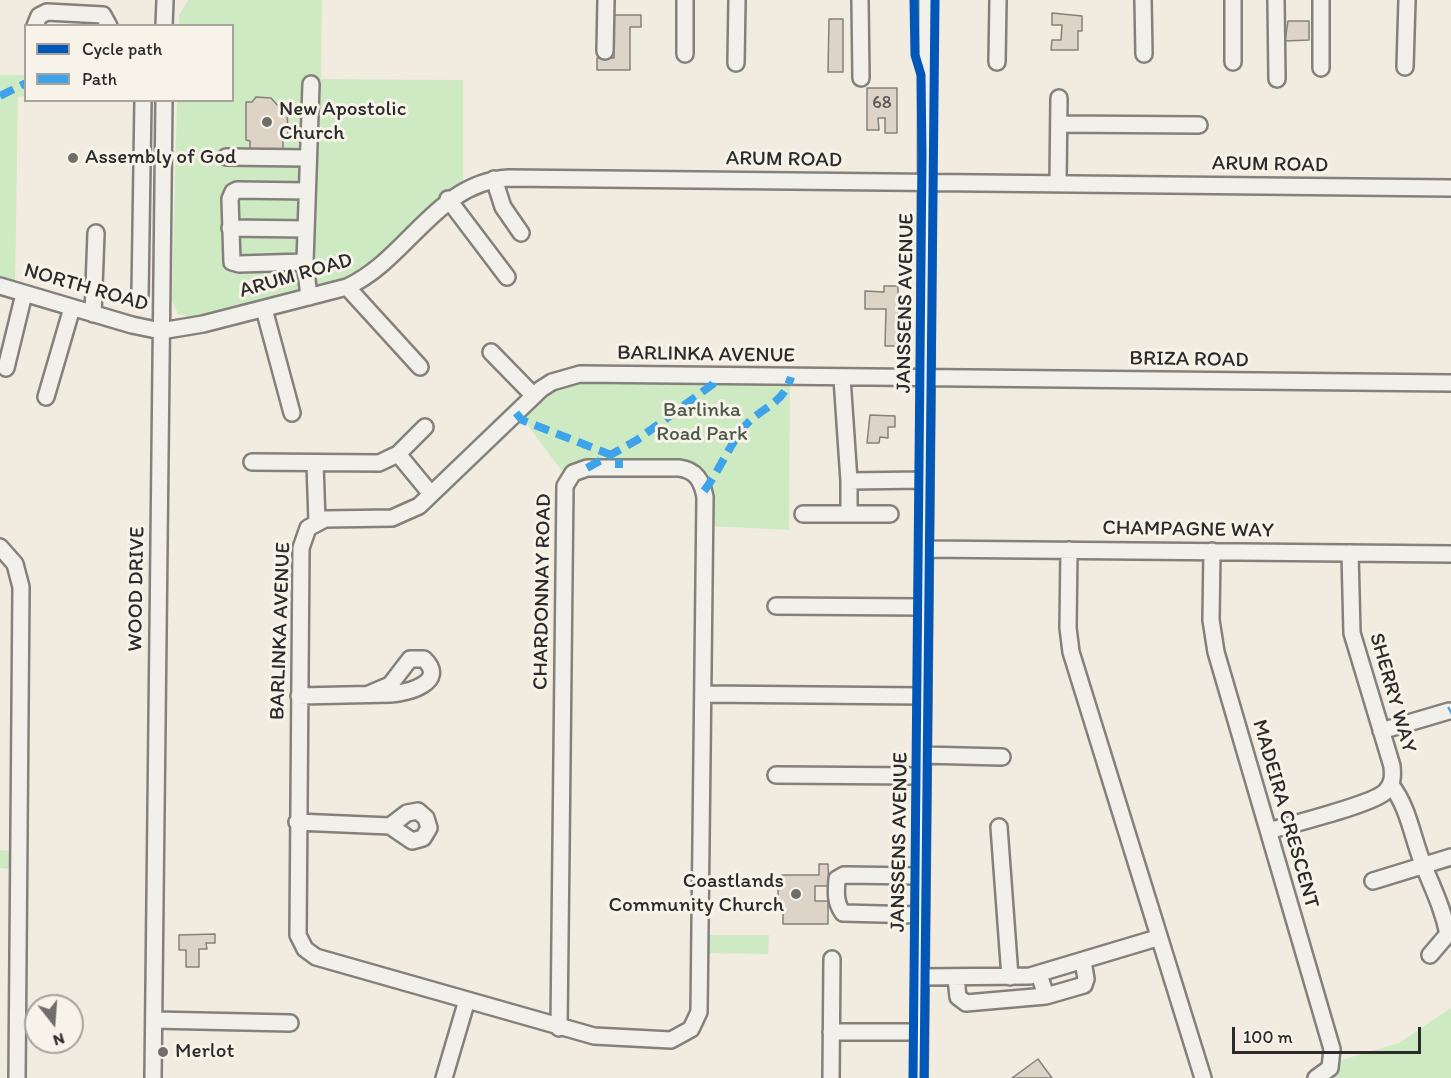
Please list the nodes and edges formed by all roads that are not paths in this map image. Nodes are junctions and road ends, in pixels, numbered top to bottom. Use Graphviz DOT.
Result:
graph roads {
  1 [pos="165,0"];
  2 [pos="606,0"];
  3 [pos="685,0"];
  4 [pos="737,0"];
  5 [pos="860,0"];
  6 [pos="927,0"];
  7 [pos="998,0"];
  8 [pos="1143,0"];
  9 [pos="1233,0"];
  10 [pos="1276,0"];
  11 [pos="1320,0"];
  12 [pos="1407,0"];
  13 [pos="35,24"];
  14 [pos="107,24"];
  15 [pos="164,24"];
  16 [pos="605,51"];
  17 [pos="685,54"];
  18 [pos="1144,54"];
  19 [pos="1233,62"];
  20 [pos="736,63"];
  21 [pos="997,63"];
  22 [pos="1405,67"];
  23 [pos="1321,68"];
  24 [pos="861,78"];
  25 [pos="1277,79"];
  26 [pos="311,84"];
  27 [pos="1059,98"];
  28 [pos="143,102"];
  29 [pos="164,102"];
  30 [pos="1059,124"];
  31 [pos="1199,125"];
  32 [pos="226,157"];
  33 [pos="308,158"];
  34 [pos="494,179"];
  35 [pos="927,182"];
  36 [pos="1058,183"];
  37 [pos="142,184"];
  38 [pos="163,185"];
  39 [pos="1451,188"];
  40 [pos="307,191"];
  41 [pos="448,200"];
  42 [pos="230,228"];
  43 [pos="306,229"];
  44 [pos="96,232"];
  45 [pos="521,233"];
  46 [pos="304,262"];
  47 [pos="507,277"];
  48 [pos="0,286"];
  49 [pos="347,287"];
  50 [pos="24,294"];
  51 [pos="140,295"];
  52 [pos="309,297"];
  53 [pos="72,308"];
  54 [pos="264,309"];
  55 [pos="93,314"];
  56 [pos="161,331"];
  57 [pos="491,352"];
  58 [pos="420,367"];
  59 [pos="6,368"];
  60 [pos="842,378"];
  61 [pos="926,378"];
  62 [pos="1451,383"];
  63 [pos="534,396"];
  64 [pos="46,397"];
  65 [pos="292,413"];
  66 [pos="426,427"];
  67 [pos="398,454"];
  68 [pos="252,462"];
  69 [pos="315,463"];
  70 [pos="923,480"];
  71 [pos="849,481"];
  72 [pos="431,494"];
  73 [pos="804,514"];
  74 [pos="849,514"];
  75 [pos="890,514"];
  76 [pos="317,522"];
  77 [pos="0,547"];
  78 [pos="924,549"];
  79 [pos="1069,550"];
  80 [pos="1212,551"];
  81 [pos="1350,553"];
  82 [pos="1451,554"];
  83 [pos="776,606"];
  84 [pos="923,607"];
  85 [pos="369,694"];
  86 [pos="703,694"];
  87 [pos="299,696"];
  88 [pos="923,696"];
  89 [pos="1449,711"];
  90 [pos="1381,731"];
  91 [pos="922,754"];
  92 [pos="1002,757"];
  93 [pos="776,775"];
  94 [pos="922,776"];
  95 [pos="1394,789"];
  96 [pos="297,822"];
  97 [pos="390,826"];
  98 [pos="999,827"];
  99 [pos="1269,831"];
  100 [pos="1451,857"];
  101 [pos="1423,865"];
  102 [pos="921,876"];
  103 [pos="1372,881"];
  104 [pos="920,915"];
  105 [pos="1449,934"];
  106 [pos="1157,938"];
  107 [pos="1431,955"];
  108 [pos="832,959"];
  109 [pos="1083,961"];
  110 [pos="1039,974"];
  111 [pos="920,977"];
  112 [pos="1010,977"];
  113 [pos="956,978"];
  114 [pos="1046,996"];
  115 [pos="467,1000"];
  116 [pos="154,1020"];
  117 [pos="290,1023"];
  118 [pos="559,1028"];
  119 [pos="831,1032"];
  120 [pos="919,1032"];
  121 [pos="17,1078"];
  122 [pos="153,1078"];
  123 [pos="444,1078"];
  124 [pos="831,1078"];
  125 [pos="919,1078"];
  126 [pos="1203,1078"];
  127 [pos="1316,1078"];
  1 -- 15 [label="street"];
  2 -- 16 [label="street"];
  3 -- 17 [label="street"];
  4 -- 20 [label="street"];
  5 -- 24 [label="street"];
  6 -- 35 [label="street, JANSSENS AVENUE"];
  7 -- 21 [label="street"];
  8 -- 18 [label="street"];
  9 -- 19 [label="street"];
  10 -- 25 [label="street"];
  11 -- 23 [label="street"];
  12 -- 22 [label="street"];
  13 -- 14 [label="street"];
  26 -- 33 [label="street"];
  27 -- 30 [label="street"];
  28 -- 37 [label="street"];
  29 -- 38 [label="street, WOOD DRIVE"];
  30 -- 31 [label="street"];
  30 -- 36 [label="street"];
  32 -- 33 [label="street"];
  33 -- 40 [label="street"];
  34 -- 35 [label="street, ARUM ROAD"];
  34 -- 41 [label="street, ARUM ROAD"];
  34 -- 45 [label="street"];
  35 -- 36 [label="street, ARUM ROAD"];
  35 -- 61 [label="street, JANSSENS AVENUE"];
  36 -- 39 [label="street, ARUM ROAD"];
  37 -- 38 [label="street"];
  37 -- 51 [label="street"];
  38 -- 56 [label="street, WOOD DRIVE"];
  40 -- 42 [label="street"];
  40 -- 43 [label="street"];
  41 -- 47 [label="street"];
  41 -- 49 [label="street, ARUM ROAD"];
  42 -- 43 [label="street"];
  42 -- 46 [label="street"];
  43 -- 46 [label="street"];
  44 -- 55 [label="street"];
  46 -- 52 [label="street"];
  48 -- 50 [label="street, NORTH ROAD"];
  49 -- 52 [label="street, ARUM ROAD"];
  49 -- 58 [label="street"];
  50 -- 53 [label="street, NORTH ROAD"];
  50 -- 59 [label="street"];
  52 -- 54 [label="street, ARUM ROAD"];
  53 -- 55 [label="street, NORTH ROAD"];
  53 -- 64 [label="street"];
  54 -- 56 [label="street, ARUM ROAD"];
  54 -- 65 [label="street"];
  55 -- 56 [label="street, NORTH ROAD"];
  56 -- 116 [label="street, WOOD DRIVE"];
  57 -- 63 [label="street"];
  60 -- 61 [label="street, BARLINKA AVENUE"];
  60 -- 63 [label="street, BARLINKA AVENUE"];
  60 -- 71 [label="street"];
  61 -- 62 [label="street, BRIZA ROAD"];
  61 -- 70 [label="street, JANSSENS AVENUE"];
  63 -- 72 [label="street, BARLINKA AVENUE"];
  66 -- 67 [label="street"];
  67 -- 69 [label="street"];
  67 -- 72 [label="street"];
  68 -- 69 [label="street"];
  69 -- 76 [label="street"];
  70 -- 71 [label="street"];
  70 -- 78 [label="street, JANSSENS AVENUE"];
  71 -- 74 [label="street"];
  72 -- 76 [label="street, BARLINKA AVENUE"];
  73 -- 74 [label="street"];
  74 -- 75 [label="street"];
  76 -- 87 [label="street, BARLINKA AVENUE"];
  77 -- 121 [label="street"];
  78 -- 79 [label="street, CHAMPAGNE WAY"];
  78 -- 84 [label="street, JANSSENS AVENUE"];
  79 -- 80 [label="street, CHAMPAGNE WAY"];
  79 -- 106 [label="street"];
  80 -- 81 [label="street, CHAMPAGNE WAY"];
  80 -- 99 [label="street, MADEIRA CRESCENT"];
  81 -- 82 [label="street, CHAMPAGNE WAY"];
  81 -- 90 [label="street, SHERRY WAY"];
  83 -- 84 [label="street"];
  84 -- 88 [label="street, JANSSENS AVENUE"];
  85 -- 87 [label="street"];
  86 -- 88 [label="street"];
  86 -- 118 [label="street, BARLINKA AVENUE"];
  86 -- 118 [label="street, CHARDONNAY ROAD"];
  87 -- 96 [label="street, BARLINKA AVENUE"];
  88 -- 91 [label="street, JANSSENS AVENUE"];
  89 -- 90 [label="street"];
  90 -- 95 [label="street, SHERRY WAY"];
  91 -- 92 [label="street"];
  91 -- 94 [label="street, JANSSENS AVENUE"];
  93 -- 94 [label="street"];
  94 -- 102 [label="street, JANSSENS AVENUE"];
  95 -- 99 [label="street, SHERRY WAY"];
  95 -- 101 [label="street"];
  96 -- 97 [label="street"];
  96 -- 115 [label="street, BARLINKA AVENUE"];
  98 -- 112 [label="street"];
  99 -- 127 [label="street, MADEIRA CRESCENT"];
  100 -- 101 [label="street"];
  101 -- 103 [label="street"];
  101 -- 105 [label="street"];
  102 -- 104 [label="street, JANSSENS AVENUE"];
  102 -- 104 [label="street"];
  104 -- 111 [label="street, JANSSENS AVENUE"];
  105 -- 107 [label="street"];
  106 -- 109 [label="street"];
  106 -- 126 [label="street"];
  108 -- 119 [label="street"];
  109 -- 110 [label="street"];
  109 -- 114 [label="street"];
  110 -- 112 [label="street"];
  110 -- 114 [label="street"];
  111 -- 113 [label="street"];
  111 -- 120 [label="street, JANSSENS AVENUE"];
  112 -- 113 [label="street"];
  113 -- 114 [label="street"];
  115 -- 118 [label="street, BARLINKA AVENUE"];
  115 -- 123 [label="street"];
  116 -- 117 [label="street"];
  116 -- 122 [label="street, WOOD DRIVE"];
  119 -- 120 [label="street"];
  119 -- 124 [label="street"];
  120 -- 125 [label="street, JANSSENS AVENUE"];
}
